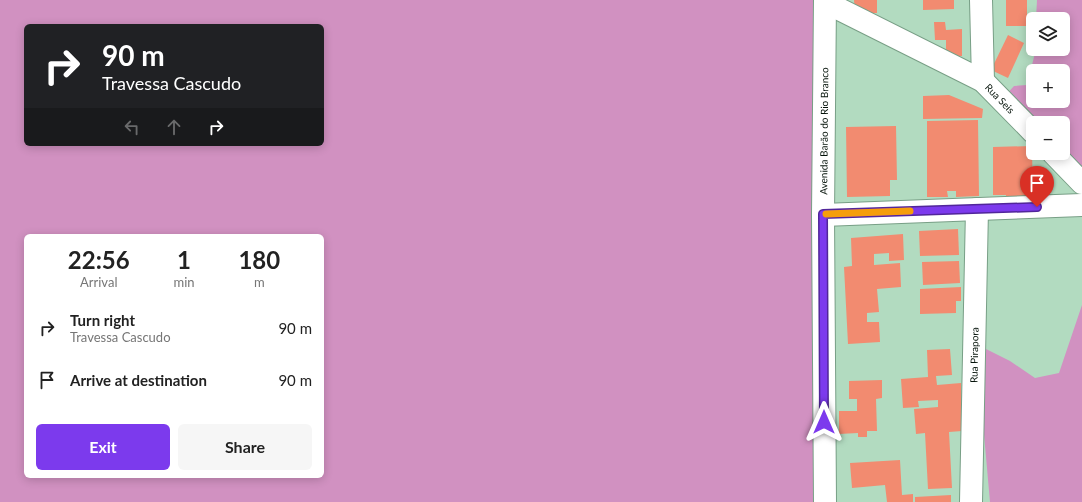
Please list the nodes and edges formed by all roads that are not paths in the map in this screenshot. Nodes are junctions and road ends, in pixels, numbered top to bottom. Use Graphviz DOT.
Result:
graph roads {
  1 [pos="981,0"];
  2 [pos="825,1"];
  3 [pos="983,81"];
  4 [pos="1026,125"];
  5 [pos="1060,160"];
  6 [pos="1082,182"];
  7 [pos="1082,205"];
  8 [pos="977,209"];
  9 [pos="823,214"];
  10 [pos="825,502"];
  11 [pos="971,502"];
  1 -- 3 [label="street"];
  2 -- 3 [label="street, Rua Seis"];
  2 -- 9 [label="street, Avenida Barão do Rio Branco"];
  3 -- 4 [label="street, Rua Seis"];
  5 -- 6 [label="street"];
  7 -- 8 [label="street"];
  8 -- 9 [label="street"];
  8 -- 11 [label="street, Rua Pirapora"];
  9 -- 10 [label="street, Avenida Barão do Rio Branco"];
}
